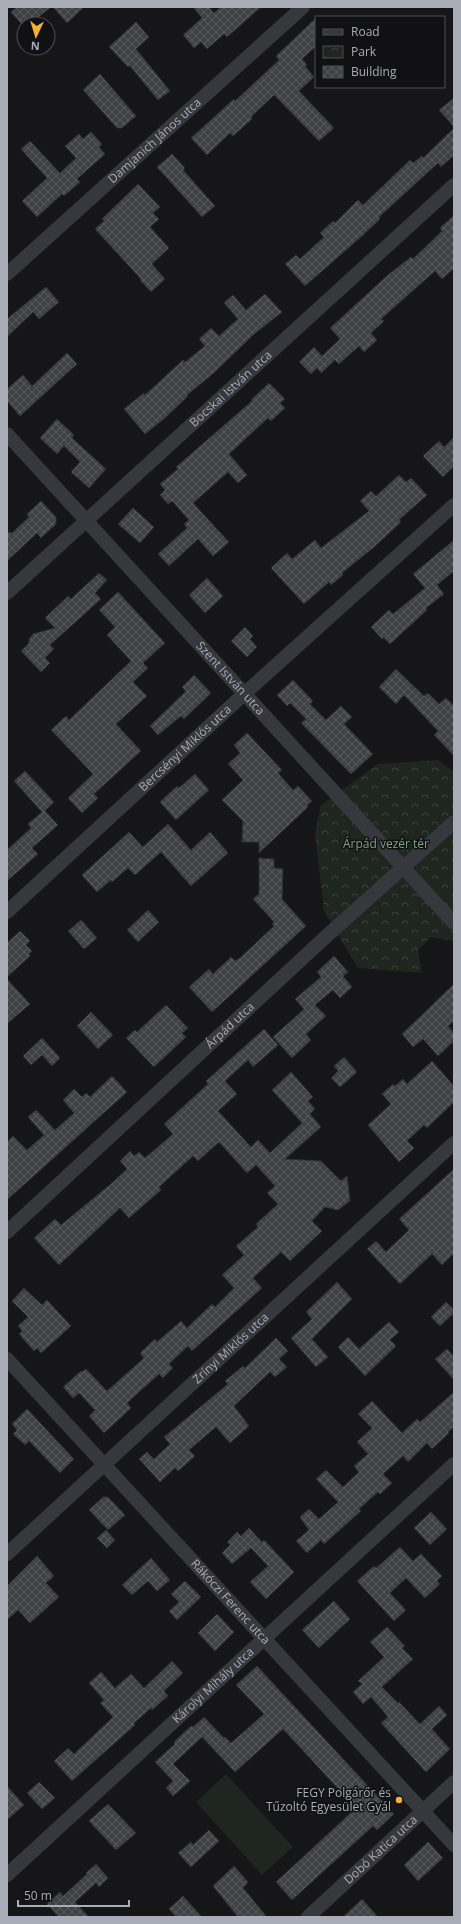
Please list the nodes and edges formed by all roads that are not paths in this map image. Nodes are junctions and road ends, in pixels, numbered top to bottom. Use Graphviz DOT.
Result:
graph roads {
  1 [pos="303,7"];
  2 [pos="454,185"];
  3 [pos="7,274"];
  4 [pos="7,434"];
  5 [pos="454,505"];
  6 [pos="87,520"];
  7 [pos="7,593"];
  8 [pos="244,694"];
  9 [pos="454,822"];
  10 [pos="402,867"];
  11 [pos="7,912"];
  12 [pos="454,923"];
  13 [pos="454,1143"];
  14 [pos="7,1232"];
  15 [pos="7,1359"];
  16 [pos="454,1464"];
  17 [pos="104,1465"];
  18 [pos="7,1554"];
  19 [pos="265,1638"];
  20 [pos="454,1782"];
  21 [pos="422,1811"];
  22 [pos="454,1845"];
  23 [pos="7,1875"];
  24 [pos="308,1917"];
  1 -- 3 [label="street, Damjanich János utca"];
  2 -- 6 [label="street, Bocskai István utca"];
  4 -- 6 [label="street, Szent István utca"];
  5 -- 8 [label="street, Bercsényi Miklós utca"];
  6 -- 7 [label="street, Bocskai István utca"];
  6 -- 8 [label="street, Szent István utca"];
  8 -- 10 [label="street, Szent István utca"];
  8 -- 11 [label="street, Bercsényi Miklós utca"];
  9 -- 10 [label="street, Árpád utca"];
  10 -- 12 [label="street, Szent István utca"];
  10 -- 14 [label="street, Árpád utca"];
  13 -- 17 [label="street, Zrínyi Miklós utca"];
  15 -- 17 [label="street, Rákóczi Ferenc utca"];
  16 -- 19 [label="street, Károlyi Mihály utca"];
  17 -- 18 [label="street, Zrínyi Miklós utca"];
  17 -- 19 [label="street, Rákóczi Ferenc utca"];
  19 -- 21 [label="street, Rákóczi Ferenc utca"];
  19 -- 23 [label="street, Károlyi Mihály utca"];
  20 -- 21 [label="street, Dobó Katica utca"];
  21 -- 22 [label="street, Rákóczi Ferenc utca"];
  21 -- 24 [label="street, Dobó Katica utca"];
}
